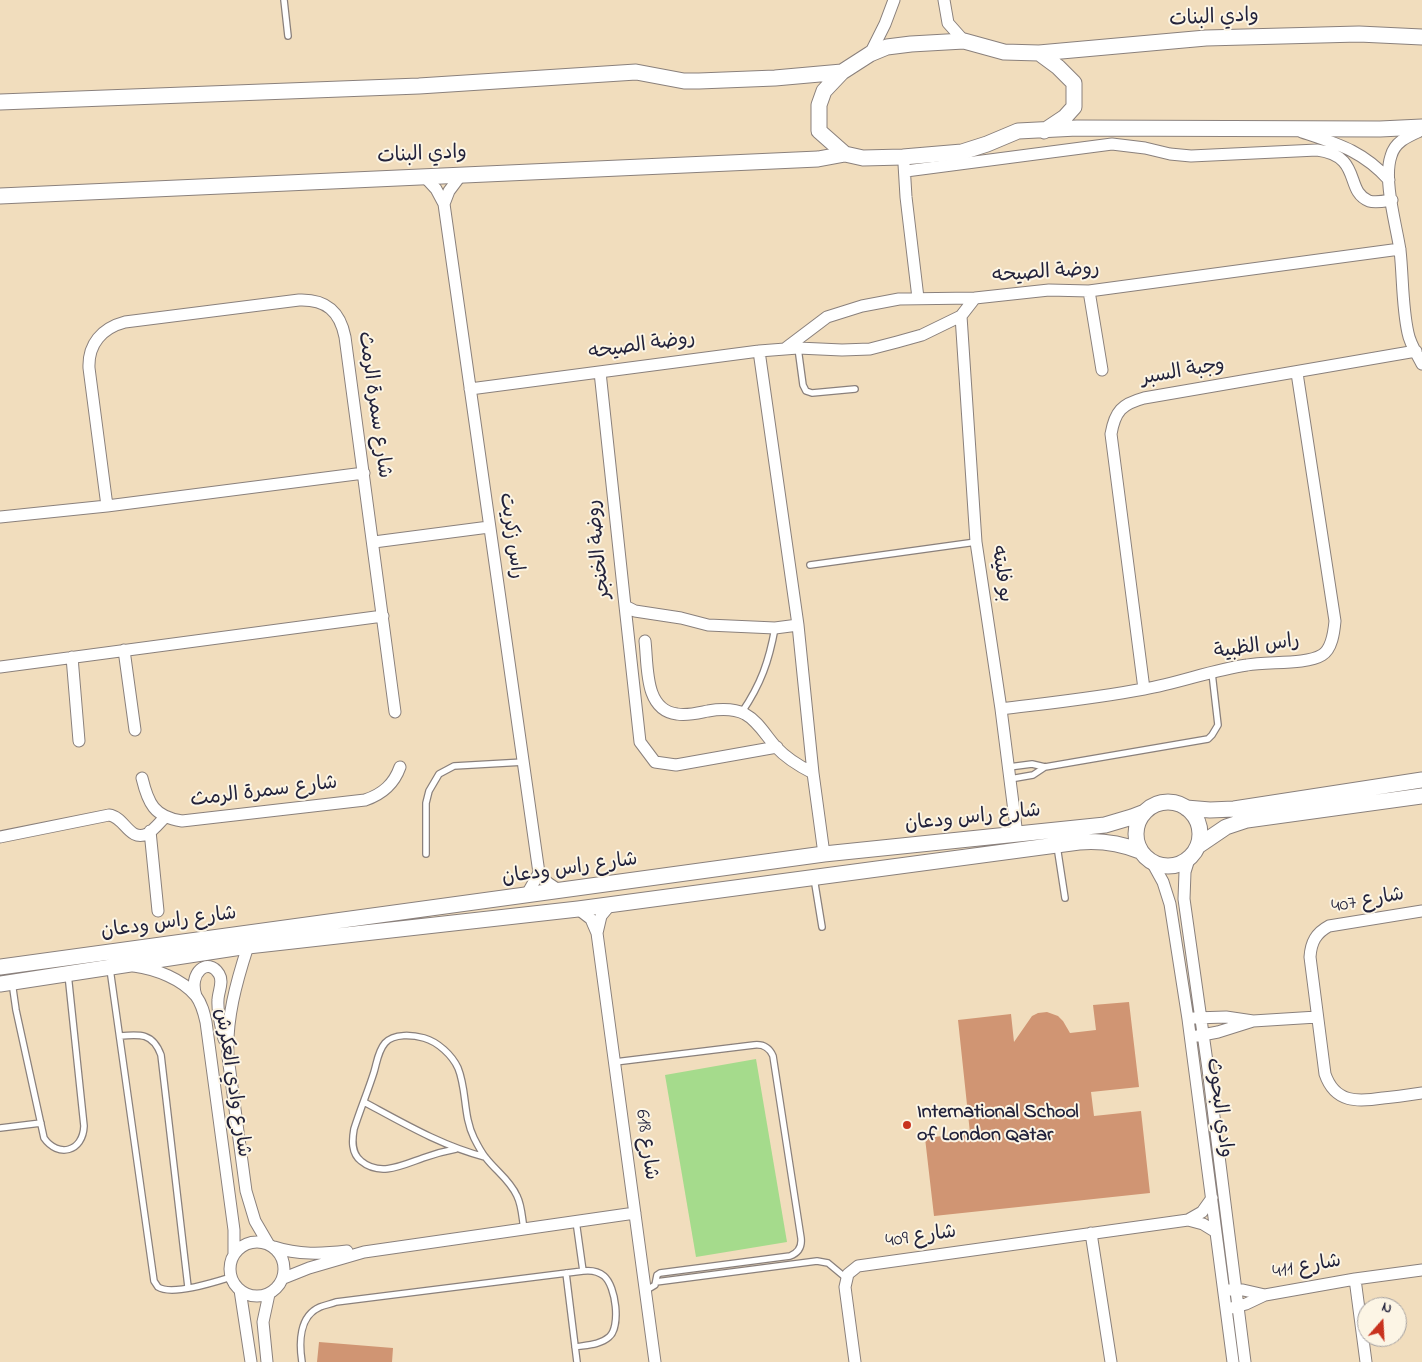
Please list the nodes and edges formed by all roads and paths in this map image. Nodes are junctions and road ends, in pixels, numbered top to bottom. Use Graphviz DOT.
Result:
graph roads {
  1 [pos="284,0"];
  2 [pos="894,0"];
  3 [pos="944,0"];
  4 [pos="288,36"];
  5 [pos="1422,37"];
  6 [pos="964,41"];
  7 [pos="1039,53"];
  8 [pos="870,54"];
  9 [pos="842,72"];
  10 [pos="0,102"];
  11 [pos="1292,128"];
  12 [pos="1422,128"];
  13 [pos="1044,131"];
  14 [pos="845,154"];
  15 [pos="904,164"];
  16 [pos="461,175"];
  17 [pos="424,176"];
  18 [pos="1389,180"];
  19 [pos="0,196"];
  20 [pos="1392,200"];
  21 [pos="444,204"];
  22 [pos="1400,249"];
  23 [pos="1088,291"];
  24 [pos="918,298"];
  25 [pos="975,298"];
  26 [pos="962,316"];
  27 [pos="786,348"];
  28 [pos="798,348"];
  29 [pos="759,350"];
  30 [pos="1416,351"];
  31 [pos="1422,364"];
  32 [pos="1102,370"];
  33 [pos="600,372"];
  34 [pos="1297,372"];
  35 [pos="470,389"];
  36 [pos="856,389"];
  37 [pos="364,473"];
  38 [pos="107,506"];
  39 [pos="0,517"];
  40 [pos="489,526"];
  41 [pos="374,542"];
  42 [pos="976,542"];
  43 [pos="810,565"];
  44 [pos="625,606"];
  45 [pos="383,616"];
  46 [pos="798,625"];
  47 [pos="775,628"];
  48 [pos="645,641"];
  49 [pos="124,650"];
  50 [pos="72,657"];
  51 [pos="0,667"];
  52 [pos="1212,673"];
  53 [pos="1144,689"];
  54 [pos="1001,710"];
  55 [pos="395,712"];
  56 [pos="742,712"];
  57 [pos="135,730"];
  58 [pos="79,742"];
  59 [pos="777,747"];
  60 [pos="524,762"];
  61 [pos="400,767"];
  62 [pos="1009,767"];
  63 [pos="1045,767"];
  64 [pos="813,773"];
  65 [pos="142,778"];
  66 [pos="1010,779"];
  67 [pos="1422,780"];
  68 [pos="1422,796"];
  69 [pos="1186,808"];
  70 [pos="1145,812"];
  71 [pos="165,817"];
  72 [pos="150,831"];
  73 [pos="1017,835"];
  74 [pos="0,837"];
  75 [pos="1057,845"];
  76 [pos="1198,846"];
  77 [pos="1140,851"];
  78 [pos="426,854"];
  79 [pos="824,854"];
  80 [pos="1189,859"];
  81 [pos="1152,862"];
  82 [pos="539,873"];
  83 [pos="814,878"];
  84 [pos="560,891"];
  85 [pos="526,896"];
  86 [pos="1065,898"];
  87 [pos="610,905"];
  88 [pos="578,909"];
  89 [pos="158,911"];
  90 [pos="1422,911"];
  91 [pos="822,927"];
  92 [pos="598,933"];
  93 [pos="248,946"];
  94 [pos="0,966"];
  95 [pos="118,967"];
  96 [pos="68,974"];
  97 [pos="6,983"];
  98 [pos="196,996"];
  99 [pos="1201,1017"];
  100 [pos="1317,1017"];
  101 [pos="1188,1019"];
  102 [pos="1253,1021"];
  103 [pos="1203,1035"];
  104 [pos="120,1036"];
  105 [pos="1190,1037"];
  106 [pos="228,1057"];
  107 [pos="615,1062"];
  108 [pos="1422,1093"];
  109 [pos="364,1102"];
  110 [pos="41,1124"];
  111 [pos="0,1128"];
  112 [pos="456,1149"];
  113 [pos="485,1157"];
  114 [pos="1212,1198"];
  115 [pos="635,1213"];
  116 [pos="1188,1220"];
  117 [pos="576,1222"];
  118 [pos="524,1229"];
  119 [pos="1216,1232"];
  120 [pos="1091,1233"];
  121 [pos="271,1246"];
  122 [pos="364,1252"];
  123 [pos="234,1255"];
  124 [pos="1422,1270"];
  125 [pos="582,1271"];
  126 [pos="566,1273"];
  127 [pos="231,1277"];
  128 [pos="284,1278"];
  129 [pos="846,1278"];
  130 [pos="1355,1279"];
  131 [pos="656,1282"];
  132 [pos="188,1287"];
  133 [pos="1235,1289"];
  134 [pos="240,1290"];
  135 [pos="645,1291"];
  136 [pos="1223,1291"];
  137 [pos="269,1294"];
  138 [pos="1265,1295"];
  139 [pos="1231,1308"];
  140 [pos="576,1347"];
  141 [pos="251,1362"];
  142 [pos="267,1362"];
  143 [pos="302,1362"];
  144 [pos="577,1362"];
  145 [pos="655,1362"];
  146 [pos="855,1362"];
  147 [pos="1112,1362"];
  148 [pos="1233,1362"];
  149 [pos="1245,1362"];
  150 [pos="1366,1362"];
  1 -- 4 [label="lane"];
  2 -- 8 [label="street"];
  3 -- 6 [label="street"];
  5 -- 7 [label="street, وادي البنات"];
  6 -- 7 [label="street, وادي البنات"];
  6 -- 8 [label="street, وادي البنات"];
  7 -- 13 [label="street"];
  8 -- 9 [label="street, وادي البنات"];
  9 -- 10 [label="street"];
  9 -- 14 [label="street, وادي البنات"];
  11 -- 12 [label="street"];
  11 -- 13 [label="street"];
  11 -- 18 [label="street"];
  12 -- 18 [label="street"];
  13 -- 15 [label="street"];
  14 -- 15 [label="street"];
  14 -- 16 [label="street, وادي البنات"];
  15 -- 20 [label="street"];
  15 -- 24 [label="street"];
  16 -- 17 [label="street, وادي البنات"];
  16 -- 21 [label="street"];
  17 -- 19 [label="street, وادي البنات"];
  17 -- 21 [label="street, راس زكريت"];
  18 -- 20 [label="street"];
  20 -- 22 [label="street"];
  21 -- 35 [label="street, راس زكريت"];
  22 -- 23 [label="street, روضة الصيحه"];
  22 -- 30 [label="street"];
  23 -- 25 [label="street, روضة الصيحه"];
  23 -- 32 [label="street"];
  24 -- 25 [label="street"];
  24 -- 27 [label="street"];
  25 -- 26 [label="street, روضة الصيحه"];
  26 -- 28 [label="street, روضة الصيحه"];
  26 -- 42 [label="street, بو فليته"];
  27 -- 28 [label="street, روضة الصيحه"];
  27 -- 29 [label="street, روضة الصيحه"];
  28 -- 36 [label="lane"];
  29 -- 33 [label="street, روضة الصيحه"];
  29 -- 46 [label="street"];
  30 -- 31 [label="street"];
  30 -- 34 [label="street, وجبة السبر"];
  33 -- 35 [label="street, روضة الصيحه"];
  33 -- 44 [label="street, روضة الخنجر"];
  34 -- 52 [label="street, راس الظبية"];
  34 -- 53 [label="street, وجبة السبر"];
  35 -- 40 [label="street, راس زكريت"];
  37 -- 38 [label="street"];
  37 -- 38 [label="street, شارع سمرة الرمث"];
  37 -- 41 [label="street, شارع سمرة الرمث"];
  38 -- 39 [label="street"];
  40 -- 41 [label="street"];
  40 -- 60 [label="street, راس زكريت"];
  41 -- 45 [label="street, شارع سمرة الرمث"];
  42 -- 43 [label="lane"];
  42 -- 54 [label="street, بو فليته"];
  44 -- 47 [label="street, روضة الخنجر"];
  44 -- 59 [label="street"];
  45 -- 49 [label="street"];
  45 -- 55 [label="street, شارع سمرة الرمث"];
  46 -- 47 [label="street, روضة الخنجر"];
  46 -- 64 [label="street"];
  47 -- 56 [label="lane"];
  48 -- 56 [label="street"];
  49 -- 50 [label="street"];
  49 -- 57 [label="street"];
  50 -- 51 [label="street"];
  50 -- 58 [label="street"];
  52 -- 53 [label="street, راس الظبية"];
  52 -- 63 [label="lane"];
  53 -- 54 [label="street, راس الظبية"];
  54 -- 62 [label="street, بو فليته"];
  56 -- 59 [label="street"];
  59 -- 64 [label="street"];
  60 -- 78 [label="lane"];
  60 -- 82 [label="street, راس زكريت"];
  61 -- 71 [label="street, شارع سمرة الرمث"];
  62 -- 63 [label="lane"];
  62 -- 66 [label="street, بو فليته"];
  63 -- 66 [label="lane"];
  64 -- 79 [label="street"];
  65 -- 71 [label="street, شارع سمرة الرمث"];
  66 -- 73 [label="street, بو فليته"];
  67 -- 69 [label="street"];
  68 -- 76 [label="street"];
  69 -- 70 [label="street"];
  69 -- 76 [label="street"];
  70 -- 73 [label="street, شارع راس ودعان"];
  70 -- 77 [label="street"];
  71 -- 72 [label="street"];
  72 -- 74 [label="street"];
  72 -- 89 [label="street"];
  73 -- 79 [label="street, شارع راس ودعان"];
  75 -- 77 [label="street, شارع راس ودعان"];
  75 -- 83 [label="street, شارع راس ودعان"];
  75 -- 86 [label="lane"];
  76 -- 80 [label="street"];
  77 -- 81 [label="street"];
  79 -- 84 [label="street, شارع راس ودعان"];
  80 -- 81 [label="street"];
  80 -- 99 [label="street, وادي البحوث"];
  81 -- 101 [label="street, وادي البحوث"];
  82 -- 84 [label="street"];
  82 -- 85 [label="street"];
  83 -- 87 [label="street, شارع راس ودعان"];
  83 -- 91 [label="lane"];
  84 -- 85 [label="street, شارع راس ودعان"];
  85 -- 94 [label="street, شارع راس ودعان"];
  87 -- 88 [label="street, شارع راس ودعان"];
  87 -- 92 [label="street, شارع 618"];
  88 -- 92 [label="street, شارع 618"];
  88 -- 93 [label="street, شارع راس ودعان"];
  90 -- 100 [label="street, شارع 407"];
  92 -- 107 [label="street, شارع 618"];
  93 -- 95 [label="street, شارع راس ودعان"];
  93 -- 106 [label="street, شارع وادي العكرش"];
  95 -- 96 [label="street, شارع راس ودعان"];
  95 -- 98 [label="street, شارع وادي العكرش"];
  95 -- 104 [label="lane"];
  96 -- 97 [label="street, شارع راس ودعان"];
  96 -- 110 [label="lane"];
  97 -- 110 [label="lane"];
  98 -- 106 [label="street"];
  98 -- 123 [label="street, شارع وادي العكرش"];
  99 -- 101 [label="street"];
  99 -- 102 [label="street"];
  99 -- 103 [label="street, وادي البحوث"];
  100 -- 102 [label="street"];
  100 -- 108 [label="street, شارع 407"];
  101 -- 105 [label="street, وادي البحوث"];
  102 -- 103 [label="street"];
  103 -- 105 [label="street"];
  103 -- 133 [label="street, وادي البحوث"];
  104 -- 132 [label="lane"];
  104 -- 132 [label="lane"];
  105 -- 114 [label="street, وادي البحوث"];
  106 -- 121 [label="street, شارع وادي العكرش"];
  107 -- 115 [label="street, شارع 618"];
  107 -- 131 [label="lane"];
  109 -- 112 [label="lane"];
  109 -- 112 [label="lane"];
  109 -- 113 [label="lane"];
  110 -- 111 [label="lane"];
  112 -- 113 [label="lane"];
  113 -- 118 [label="lane"];
  114 -- 116 [label="street"];
  114 -- 119 [label="street, وادي البحوث"];
  115 -- 117 [label="street"];
  115 -- 135 [label="street, شارع 618"];
  116 -- 119 [label="street, شارع 409"];
  116 -- 120 [label="street, شارع 409"];
  117 -- 118 [label="street"];
  117 -- 125 [label="lane"];
  118 -- 122 [label="street"];
  119 -- 136 [label="street, وادي البحوث"];
  120 -- 129 [label="street, شارع 409"];
  120 -- 147 [label="street"];
  121 -- 122 [label="street"];
  121 -- 123 [label="street"];
  121 -- 128 [label="street"];
  122 -- 128 [label="street"];
  123 -- 127 [label="street"];
  124 -- 130 [label="street, شارع 411"];
  125 -- 126 [label="lane"];
  125 -- 140 [label="lane"];
  126 -- 140 [label="lane"];
  126 -- 143 [label="lane"];
  127 -- 132 [label="lane"];
  127 -- 134 [label="street"];
  128 -- 137 [label="street"];
  129 -- 131 [label="lane"];
  129 -- 146 [label="street"];
  130 -- 138 [label="street, شارع 411"];
  130 -- 150 [label="street, شارع 411"];
  131 -- 135 [label="lane"];
  133 -- 136 [label="street, شارع 411"];
  133 -- 138 [label="street, شارع 411"];
  133 -- 139 [label="street, وادي البحوث"];
  134 -- 137 [label="street"];
  134 -- 141 [label="street"];
  135 -- 145 [label="street, شارع 618"];
  136 -- 139 [label="street, وادي البحوث"];
  137 -- 142 [label="street"];
  138 -- 139 [label="street, شارع 411"];
  139 -- 148 [label="street, وادي البحوث"];
  139 -- 149 [label="street, وادي البحوث"];
  140 -- 144 [label="lane"];
}
